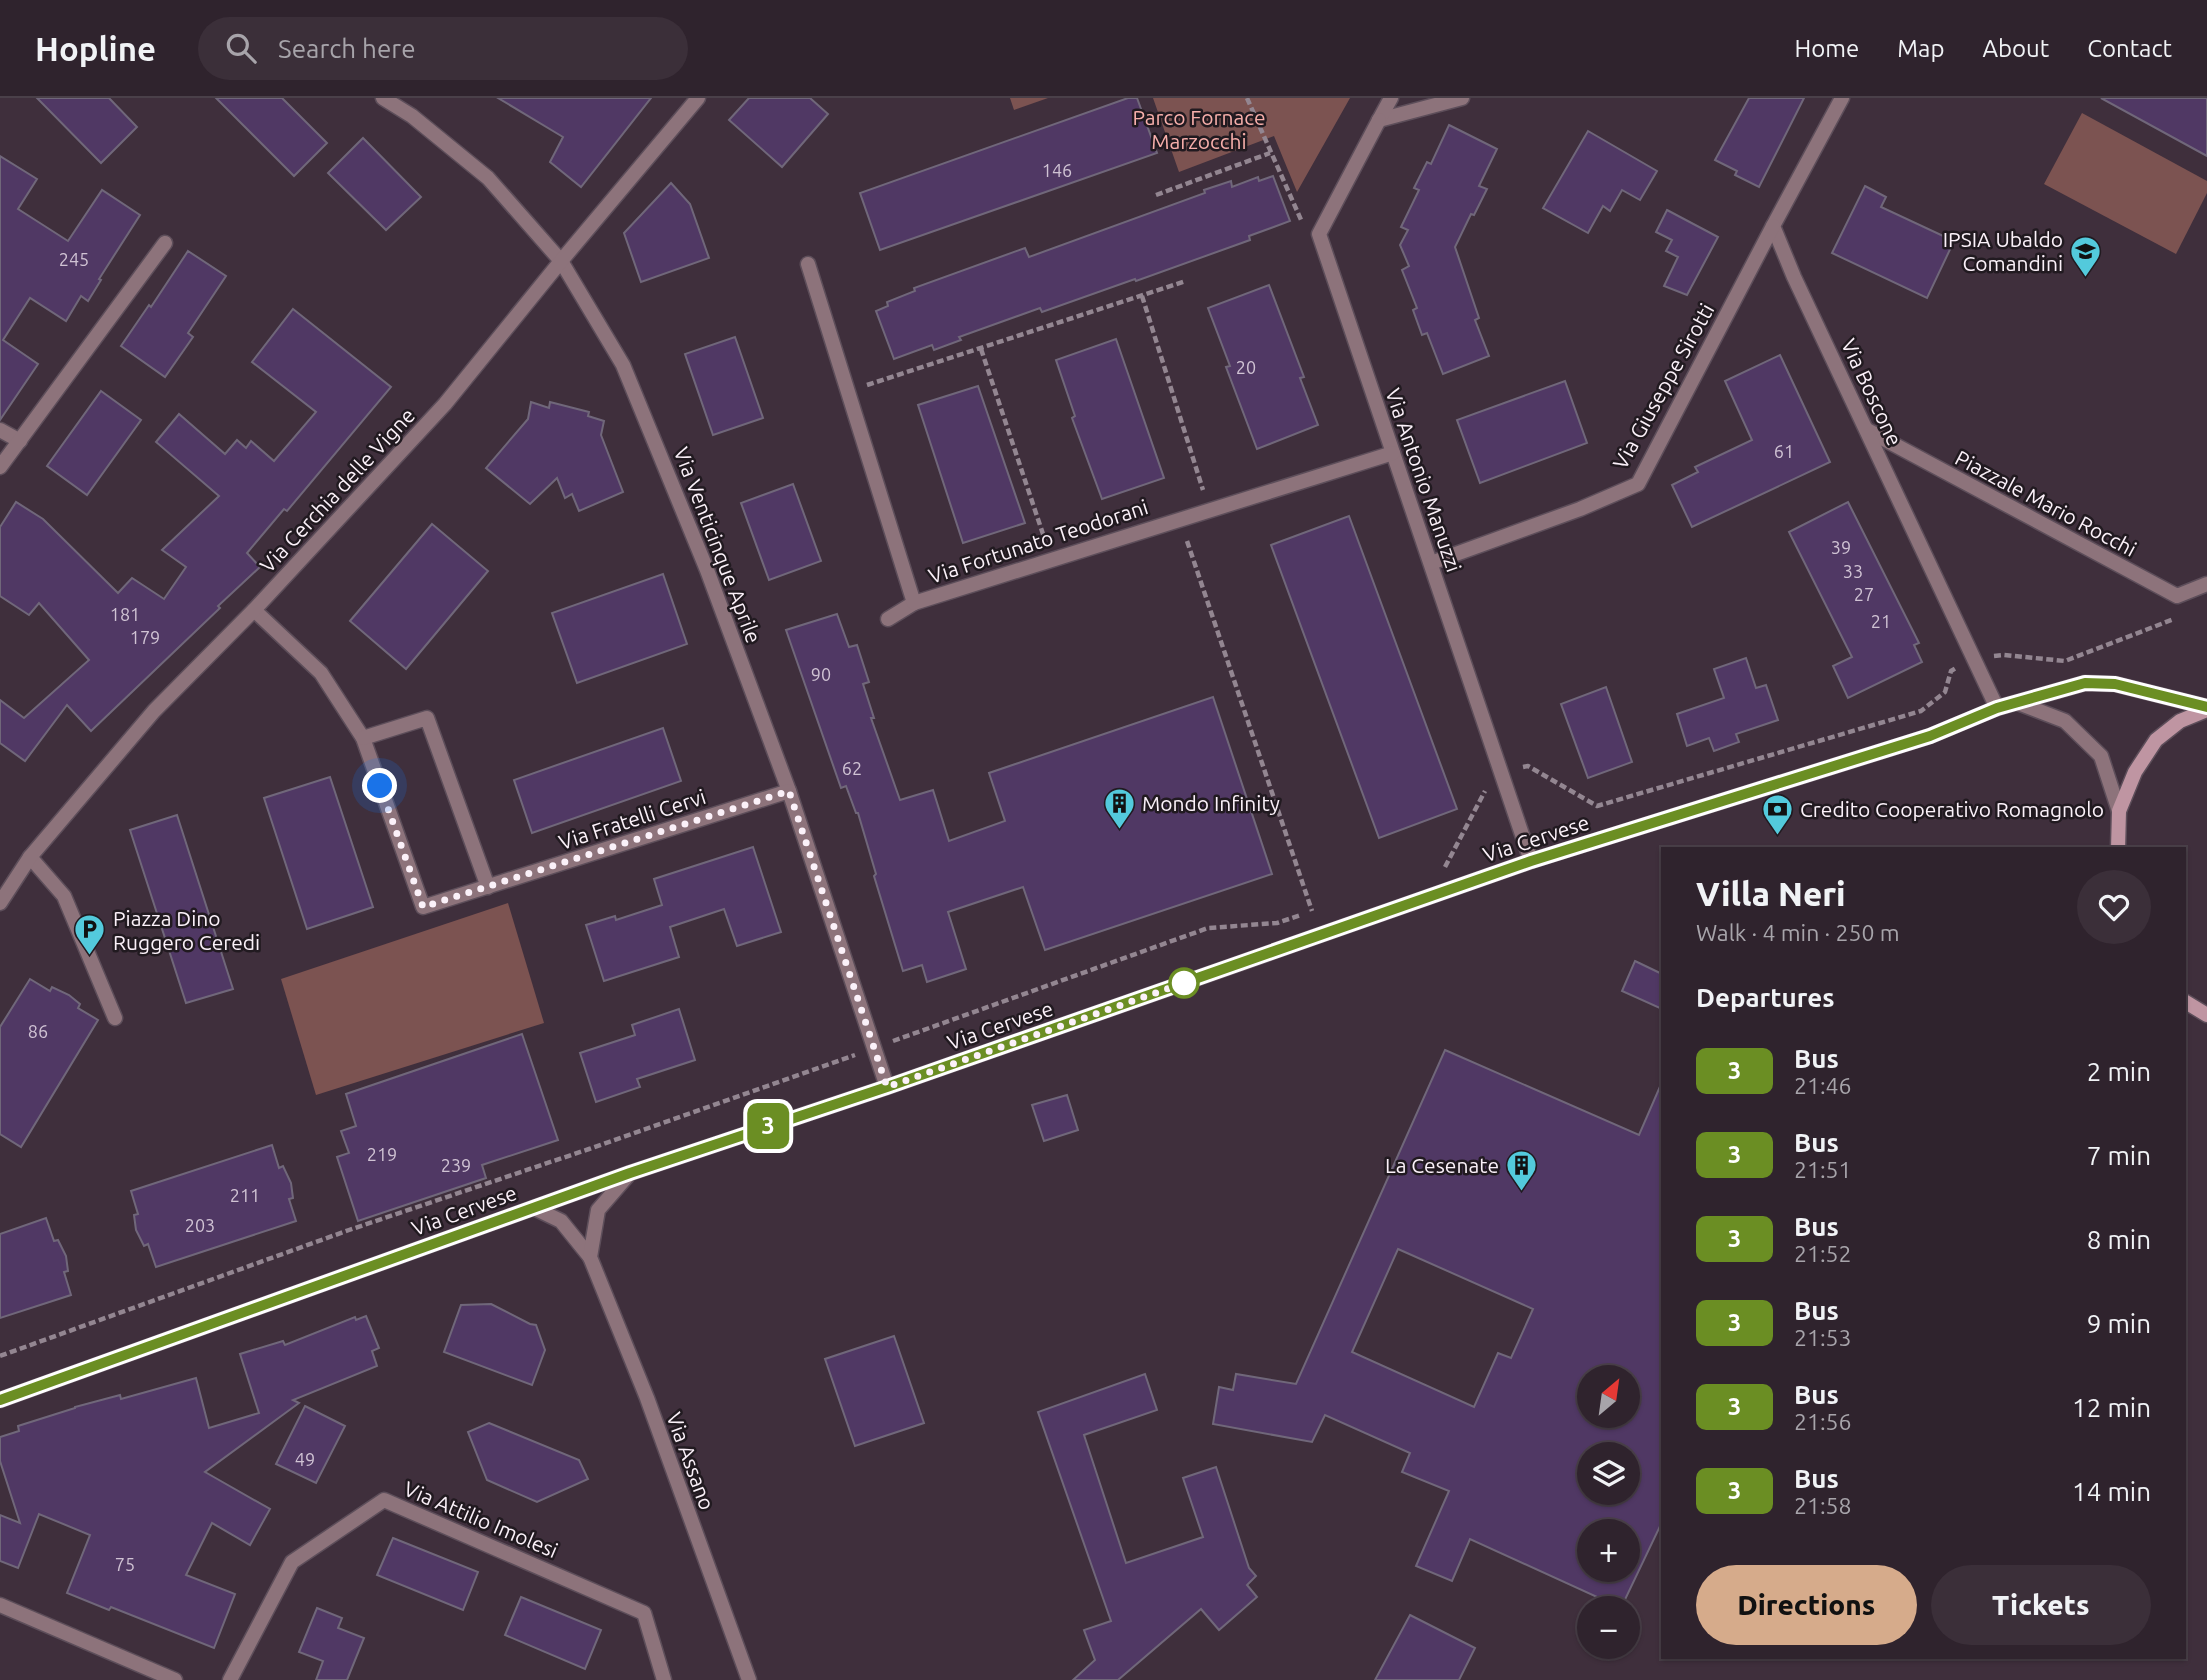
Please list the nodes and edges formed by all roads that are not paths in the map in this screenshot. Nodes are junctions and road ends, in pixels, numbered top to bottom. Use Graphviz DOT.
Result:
graph roads {
  1 [pos="383,98"];
  2 [pos="698,98"];
  3 [pos="1391,98"];
  4 [pos="1462,98"];
  5 [pos="1842,98"];
  6 [pos="1379,120"];
  7 [pos="1773,226"];
  8 [pos="166,243"];
  9 [pos="561,261"];
  10 [pos="807,264"];
  11 [pos="0,430"];
  12 [pos="1867,430"];
  13 [pos="20,441"];
  14 [pos="1393,453"];
  15 [pos="0,467"];
  16 [pos="1430,564"];
  17 [pos="2207,584"];
  18 [pos="914,603"];
  19 [pos="254,610"];
  20 [pos="888,619"];
  21 [pos="2018,703"];
  22 [pos="1997,708"];
  23 [pos="2207,708"];
  24 [pos="363,738"];
  25 [pos="789,791"];
  26 [pos="2119,811"];
  27 [pos="2118,847"];
  28 [pos="30,857"];
  29 [pos="1531,861"];
  30 [pos="488,887"];
  31 [pos="0,903"];
  32 [pos="2186,1002"];
  33 [pos="2207,1015"];
  34 [pos="115,1018"];
  35 [pos="887,1087"];
  36 [pos="630,1173"];
  37 [pos="534,1208"];
  38 [pos="590,1257"];
  39 [pos="0,1400"];
  40 [pos="0,1605"];
  41 [pos="175,1680"];
  42 [pos="230,1680"];
  43 [pos="664,1680"];
  44 [pos="749,1680"];
  1 -- 9 [label="street, Via Venticinque Aprile"];
  2 -- 9 [label="street, Via Cerchia delle Vigne"];
  3 -- 6 [label="street"];
  4 -- 6 [label="street"];
  5 -- 7 [label="street"];
  6 -- 14 [label="street, Via Antonio Manuzzi"];
  7 -- 12 [label="street, Via Boscone"];
  7 -- 16 [label="street, Via Giuseppe Sirotti"];
  8 -- 13 [label="street"];
  9 -- 19 [label="street, Via Cerchia delle Vigne"];
  9 -- 25 [label="street, Via Venticinque Aprile"];
  10 -- 18 [label="street, Via Fortunato Teodorani"];
  11 -- 13 [label="street"];
  12 -- 17 [label="street, Piazzale Mario Rocchi"];
  12 -- 22 [label="street, Via Boscone"];
  13 -- 15 [label="street"];
  14 -- 16 [label="street, Via Antonio Manuzzi"];
  14 -- 18 [label="street, Via Fortunato Teodorani"];
  16 -- 29 [label="street, Via Antonio Manuzzi"];
  18 -- 20 [label="street"];
  19 -- 24 [label="street, Via Fratelli Cervi"];
  19 -- 28 [label="street, Via Cerchia delle Vigne"];
  21 -- 22 [label="street, Via Cervese"];
  21 -- 23 [label="street, Via Cervese"];
  21 -- 26 [label="street"];
  22 -- 29 [label="street, Via Cervese"];
  23 -- 26 [label="main road"];
  24 -- 30 [label="street"];
  24 -- 30 [label="street, Via Fratelli Cervi"];
  25 -- 30 [label="street, Via Fratelli Cervi"];
  25 -- 35 [label="street, Via Venticinque Aprile"];
  26 -- 27 [label="main road"];
  28 -- 31 [label="street, Via Cerchia delle Vigne"];
  28 -- 34 [label="street"];
  29 -- 35 [label="street, Via Cervese"];
  32 -- 33 [label="main road"];
  35 -- 36 [label="street, Via Cervese"];
  36 -- 37 [label="street, Via Cervese"];
  36 -- 38 [label="street"];
  37 -- 38 [label="street, Via Assano"];
  37 -- 39 [label="street, Via Cervese"];
  38 -- 44 [label="street, Via Assano"];
  40 -- 41 [label="street"];
  42 -- 43 [label="street, Via Attilio Imolesi"];
}
